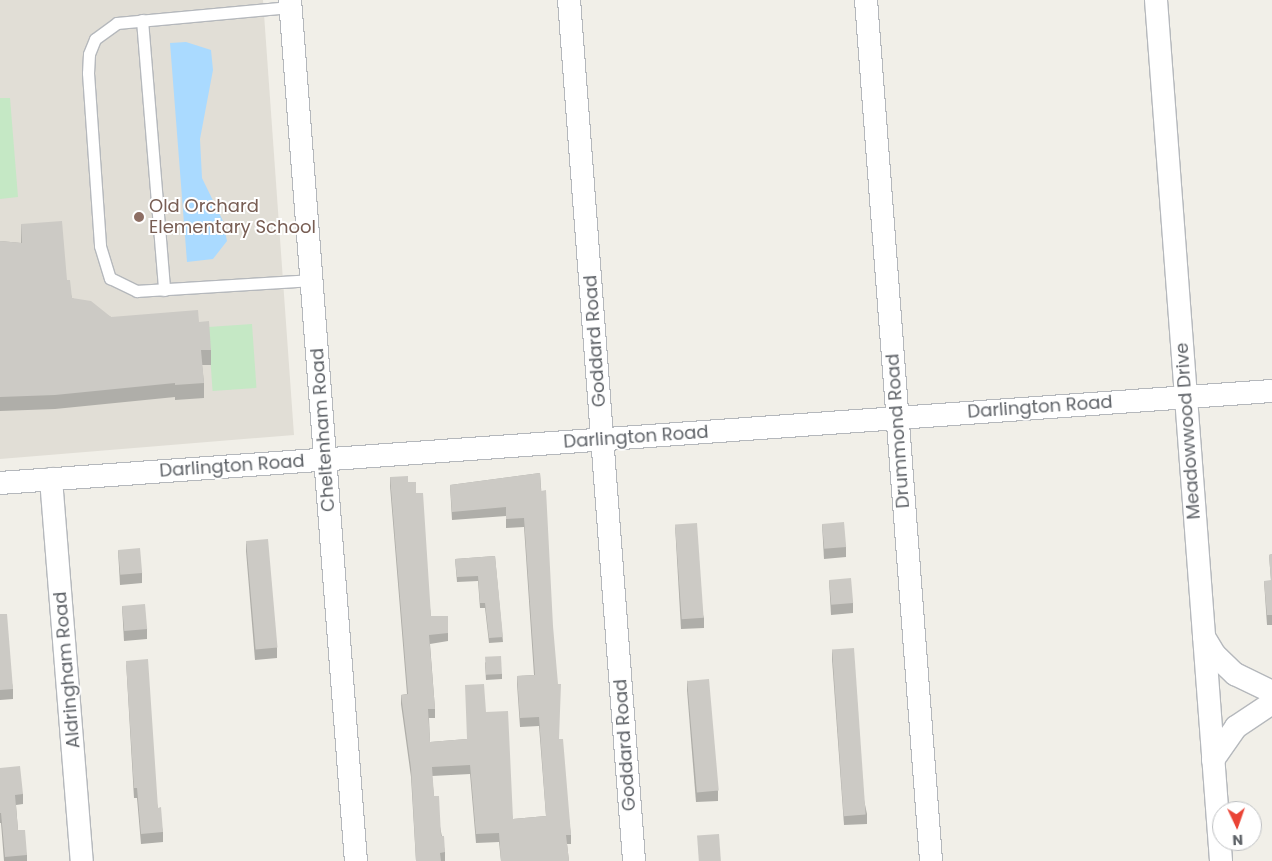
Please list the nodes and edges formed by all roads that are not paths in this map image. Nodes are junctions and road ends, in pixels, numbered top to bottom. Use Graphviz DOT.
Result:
graph roads {
  1 [pos="569,0"];
  2 [pos="866,0"];
  3 [pos="1156,0"];
  4 [pos="290,4"];
  5 [pos="142,20"];
  6 [pos="312,280"];
  7 [pos="164,290"];
  8 [pos="1272,391"];
  9 [pos="1185,397"];
  10 [pos="897,418"];
  11 [pos="602,440"];
  12 [pos="325,460"];
  13 [pos="51,479"];
  14 [pos="0,483"];
  15 [pos="1204,637"];
  16 [pos="1272,692"];
  17 [pos="1272,703"];
  18 [pos="1213,760"];
  19 [pos="82,861"];
  20 [pos="356,861"];
  21 [pos="634,861"];
  22 [pos="931,861"];
  23 [pos="1221,861"];
  1 -- 11 [label="street, Goddard Road"];
  2 -- 10 [label="street, Drummond Road"];
  3 -- 9 [label="street, Meadowwood Drive"];
  4 -- 5 [label="lane"];
  4 -- 6 [label="street, Cheltenham Road"];
  5 -- 7 [label="lane"];
  5 -- 7 [label="lane"];
  6 -- 7 [label="lane"];
  6 -- 12 [label="street, Cheltenham Road"];
  8 -- 9 [label="street, Darlington Road"];
  9 -- 10 [label="street, Darlington Road"];
  9 -- 15 [label="street, Meadowwood Drive"];
  10 -- 11 [label="street, Darlington Road"];
  10 -- 22 [label="street, Drummond Road"];
  11 -- 12 [label="street, Darlington Road"];
  11 -- 21 [label="street, Goddard Road"];
  12 -- 13 [label="street, Darlington Road"];
  12 -- 20 [label="street, Cheltenham Road"];
  13 -- 14 [label="street, Darlington Road"];
  13 -- 19 [label="street, Aldringham Road"];
  15 -- 16 [label="street"];
  15 -- 18 [label="street, Meadowwood Drive"];
  17 -- 18 [label="street"];
  18 -- 23 [label="street, Meadowwood Drive"];
}
